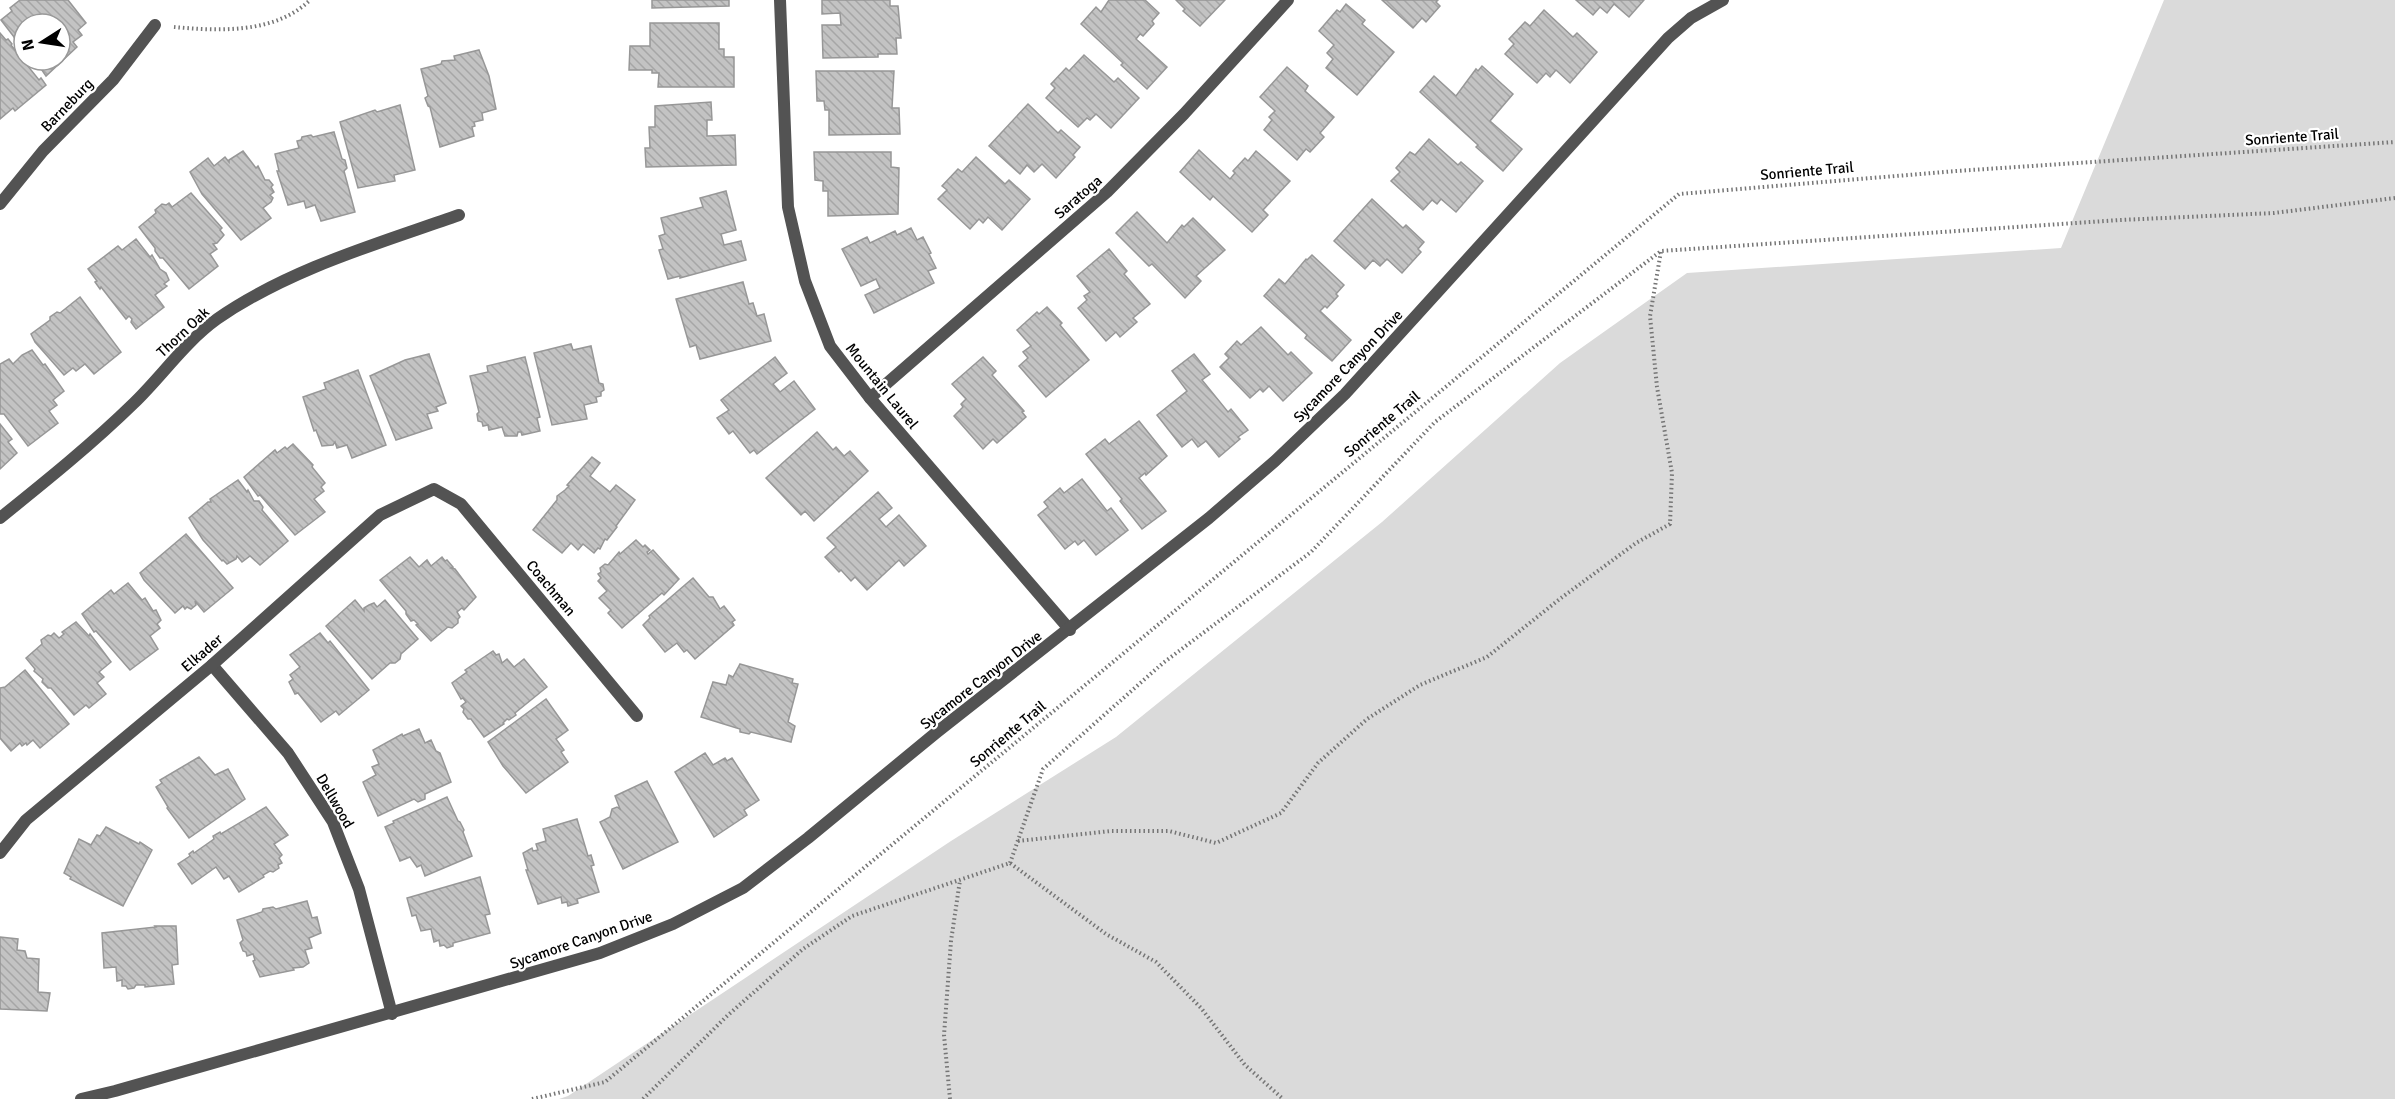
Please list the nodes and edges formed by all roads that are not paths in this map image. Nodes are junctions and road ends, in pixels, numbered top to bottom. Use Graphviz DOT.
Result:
graph roads {
  1 [pos="780,0"];
  2 [pos="1288,0"];
  3 [pos="1724,0"];
  4 [pos="155,25"];
  5 [pos="0,204"];
  6 [pos="459,216"];
  7 [pos="870,398"];
  8 [pos="434,489"];
  9 [pos="0,518"];
  10 [pos="1070,630"];
  11 [pos="212,665"];
  12 [pos="637,717"];
  13 [pos="0,853"];
  14 [pos="392,1014"];
  15 [pos="81,1099"];
  1 -- 7 [label="street, Mountain Laurel"];
  2 -- 7 [label="street, Saratoga"];
  3 -- 10 [label="street, Sycamore Canyon Drive"];
  4 -- 5 [label="street, Barneburg"];
  6 -- 9 [label="street, Thorn Oak"];
  7 -- 10 [label="street, Mountain Laurel"];
  8 -- 11 [label="street, Elkader"];
  8 -- 12 [label="street, Coachman"];
  10 -- 14 [label="street, Sycamore Canyon Drive"];
  11 -- 13 [label="street, Elkader"];
  11 -- 14 [label="street, Dellwood"];
  14 -- 15 [label="street, Sycamore Canyon Drive"];
}
